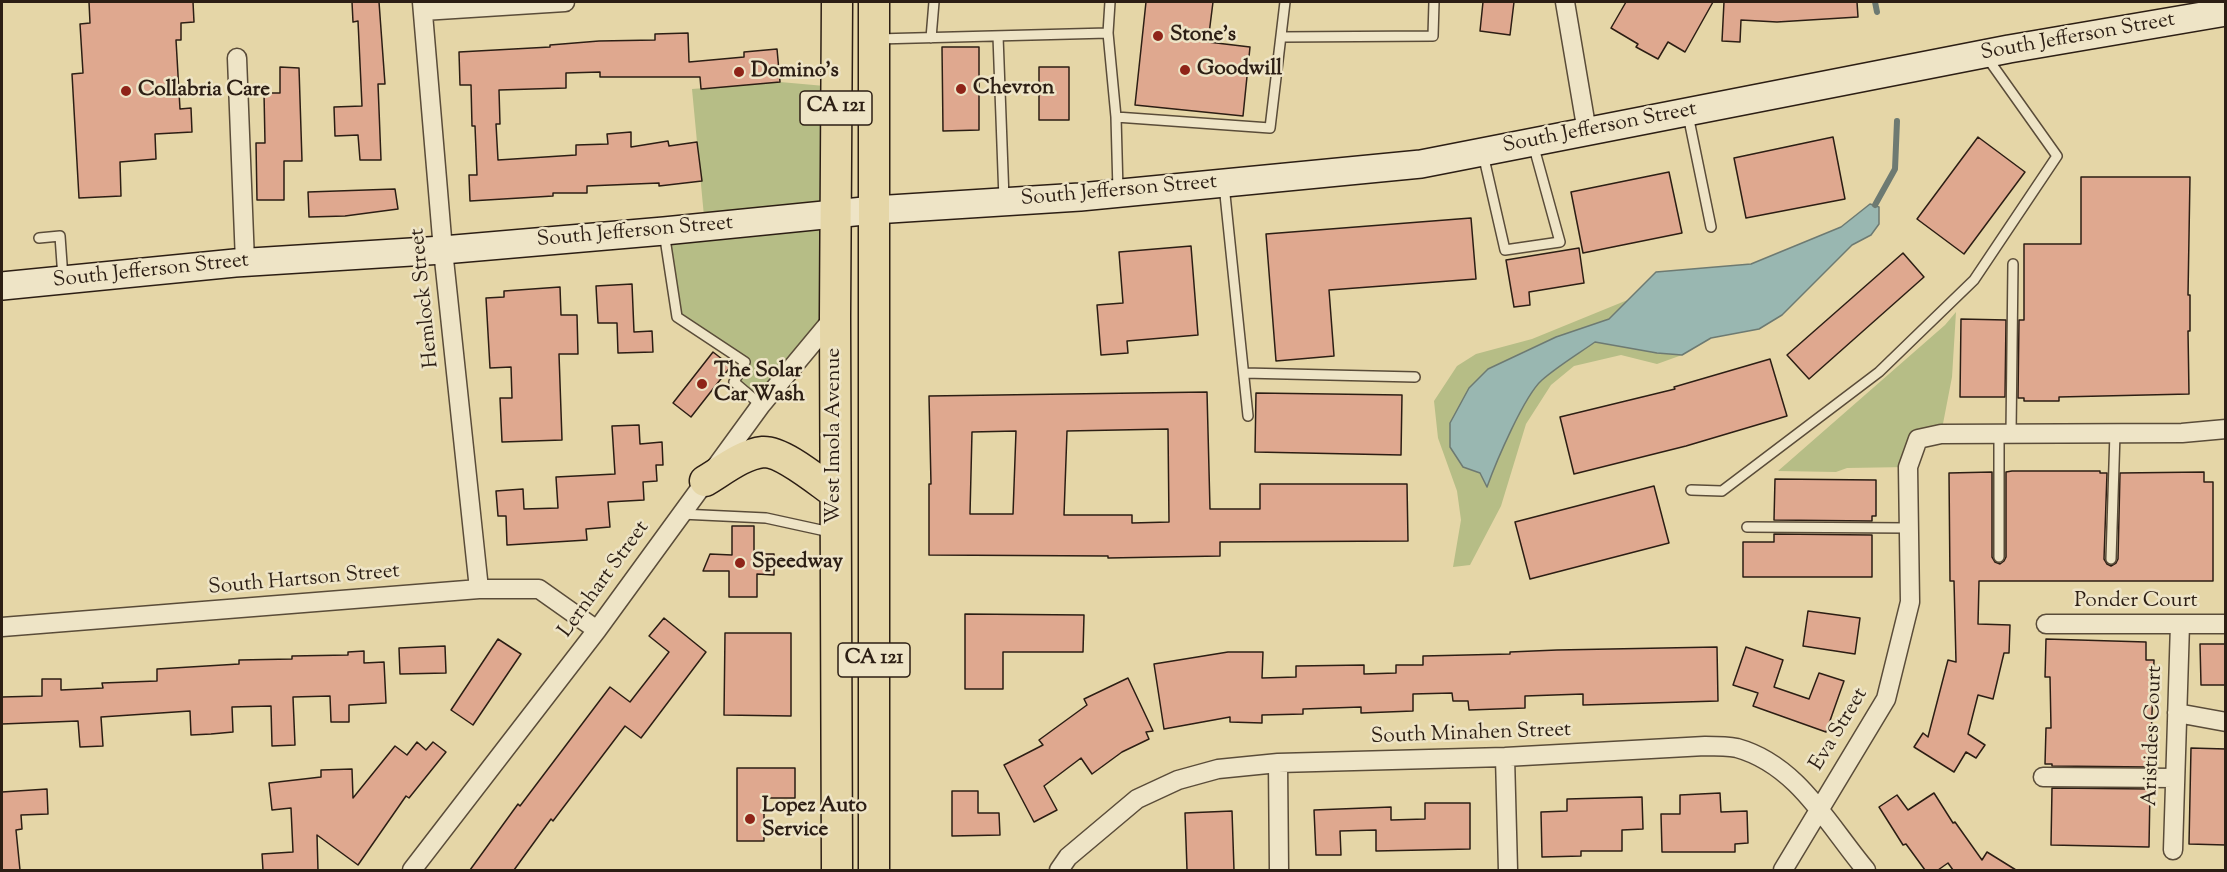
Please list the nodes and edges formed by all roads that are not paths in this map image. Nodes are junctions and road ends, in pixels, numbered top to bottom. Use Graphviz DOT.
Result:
graph roads {
  1 [pos="565,2"];
  2 [pos="837,2"];
  3 [pos="874,2"];
  4 [pos="934,2"];
  5 [pos="1110,2"];
  6 [pos="1285,2"];
  7 [pos="1434,2"];
  8 [pos="1565,2"];
  9 [pos="423,6"];
  10 [pos="2224,13"];
  11 [pos="1108,33"];
  12 [pos="998,36"];
  13 [pos="1281,36"];
  14 [pos="931,38"];
  15 [pos="874,39"];
  16 [pos="1984,54"];
  17 [pos="237,58"];
  18 [pos="1687,112"];
  19 [pos="1116,117"];
  20 [pos="1587,132"];
  21 [pos="1533,142"];
  22 [pos="1482,152"];
  23 [pos="1224,183"];
  24 [pos="1118,193"];
  25 [pos="1004,202"];
  26 [pos="874,210"];
  27 [pos="836,214"];
  28 [pos="1711,227"];
  29 [pos="664,231"];
  30 [pos="39,238"];
  31 [pos="443,250"];
  32 [pos="245,262"];
  33 [pos="2013,264"];
  34 [pos="63,280"];
  35 [pos="2,286"];
  36 [pos="835,316"];
  37 [pos="1244,373"];
  38 [pos="1415,377"];
  39 [pos="761,405"];
  40 [pos="1248,417"];
  41 [pos="2226,429"];
  42 [pos="2005,433"];
  43 [pos="2115,433"];
  44 [pos="705,481"];
  45 [pos="1691,490"];
  46 [pos="835,493"];
  47 [pos="681,514"];
  48 [pos="1747,527"];
  49 [pos="1909,528"];
  50 [pos="836,533"];
  51 [pos="1999,557"];
  52 [pos="2111,559"];
  53 [pos="479,589"];
  54 [pos="2046,624"];
  55 [pos="2180,624"];
  56 [pos="2226,624"];
  57 [pos="2,627"];
  58 [pos="597,630"];
  59 [pos="2177,713"];
  60 [pos="2226,722"];
  61 [pos="1505,757"];
  62 [pos="1278,764"];
  63 [pos="2043,777"];
  64 [pos="2175,778"];
  65 [pos="1818,809"];
  66 [pos="2173,850"];
  67 [pos="412,870"];
  68 [pos="837,870"];
  69 [pos="874,870"];
  70 [pos="1059,870"];
  71 [pos="1279,870"];
  72 [pos="1508,870"];
  73 [pos="1783,870"];
  74 [pos="1866,870"];
  1 -- 9 [label="street"];
  2 -- 27 [label="main road, West Imola Avenue / CA 121"];
  3 -- 15 [label="main road, West Imola Avenue / CA 121"];
  4 -- 14 [label="lane"];
  5 -- 11 [label="lane"];
  6 -- 13 [label="lane"];
  7 -- 13 [label="lane"];
  8 -- 20 [label="street"];
  9 -- 31 [label="street, Hemlock Street"];
  10 -- 16 [label="street, South Jefferson Street"];
  11 -- 12 [label="lane"];
  11 -- 19 [label="lane"];
  12 -- 14 [label="lane"];
  12 -- 25 [label="lane"];
  13 -- 19 [label="lane"];
  14 -- 15 [label="lane"];
  15 -- 26 [label="main road, West Imola Avenue / CA 121"];
  16 -- 18 [label="street, South Jefferson Street"];
  16 -- 45 [label="lane"];
  17 -- 32 [label="street"];
  18 -- 20 [label="street, South Jefferson Street"];
  18 -- 28 [label="lane"];
  19 -- 24 [label="lane"];
  20 -- 21 [label="street, South Jefferson Street"];
  21 -- 22 [label="street, South Jefferson Street"];
  21 -- 22 [label="lane"];
  22 -- 23 [label="street, South Jefferson Street"];
  23 -- 24 [label="street, South Jefferson Street"];
  23 -- 37 [label="lane"];
  24 -- 25 [label="street, South Jefferson Street"];
  25 -- 26 [label="street, South Jefferson Street"];
  26 -- 27 [label="street, South Jefferson Street"];
  26 -- 69 [label="main road, West Imola Avenue / CA 121"];
  27 -- 29 [label="street, South Jefferson Street"];
  27 -- 36 [label="main road, West Imola Avenue / CA 121"];
  29 -- 31 [label="street, South Jefferson Street"];
  29 -- 39 [label="lane"];
  30 -- 34 [label="lane"];
  31 -- 32 [label="street, South Jefferson Street"];
  31 -- 53 [label="street, Hemlock Street"];
  32 -- 34 [label="street, South Jefferson Street"];
  33 -- 42 [label="lane"];
  34 -- 35 [label="street, South Jefferson Street"];
  36 -- 39 [label="street, Lernhart Street"];
  36 -- 46 [label="main road, West Imola Avenue / CA 121"];
  37 -- 38 [label="lane"];
  37 -- 40 [label="lane"];
  39 -- 44 [label="street, Lernhart Street"];
  41 -- 43 [label="street"];
  42 -- 43 [label="street"];
  42 -- 49 [label="street, Eva Street"];
  42 -- 51 [label="lane"];
  43 -- 52 [label="lane"];
  44 -- 46 [label="main road"];
  44 -- 47 [label="street, Lernhart Street"];
  46 -- 50 [label="main road, West Imola Avenue / CA 121"];
  47 -- 50 [label="lane"];
  47 -- 58 [label="street, Lernhart Street"];
  48 -- 49 [label="lane"];
  49 -- 65 [label="street, Eva Street"];
  50 -- 68 [label="main road, West Imola Avenue / CA 121"];
  53 -- 57 [label="street, South Hartson Street"];
  53 -- 58 [label="street, South Hartson Street"];
  54 -- 55 [label="street, Ponder Court"];
  55 -- 56 [label="street, Ponder Court"];
  55 -- 59 [label="street, Aristides Court"];
  58 -- 67 [label="street, Lernhart Street"];
  59 -- 60 [label="street"];
  59 -- 64 [label="street, Aristides Court"];
  61 -- 62 [label="street, South Minahen Street"];
  61 -- 65 [label="street, South Minahen Street"];
  61 -- 72 [label="street"];
  62 -- 70 [label="street, South Minahen Street"];
  62 -- 71 [label="street"];
  63 -- 64 [label="street"];
  64 -- 66 [label="street, Aristides Court"];
  65 -- 73 [label="street, Eva Street"];
  65 -- 74 [label="street, South Minahen Street"];
}
